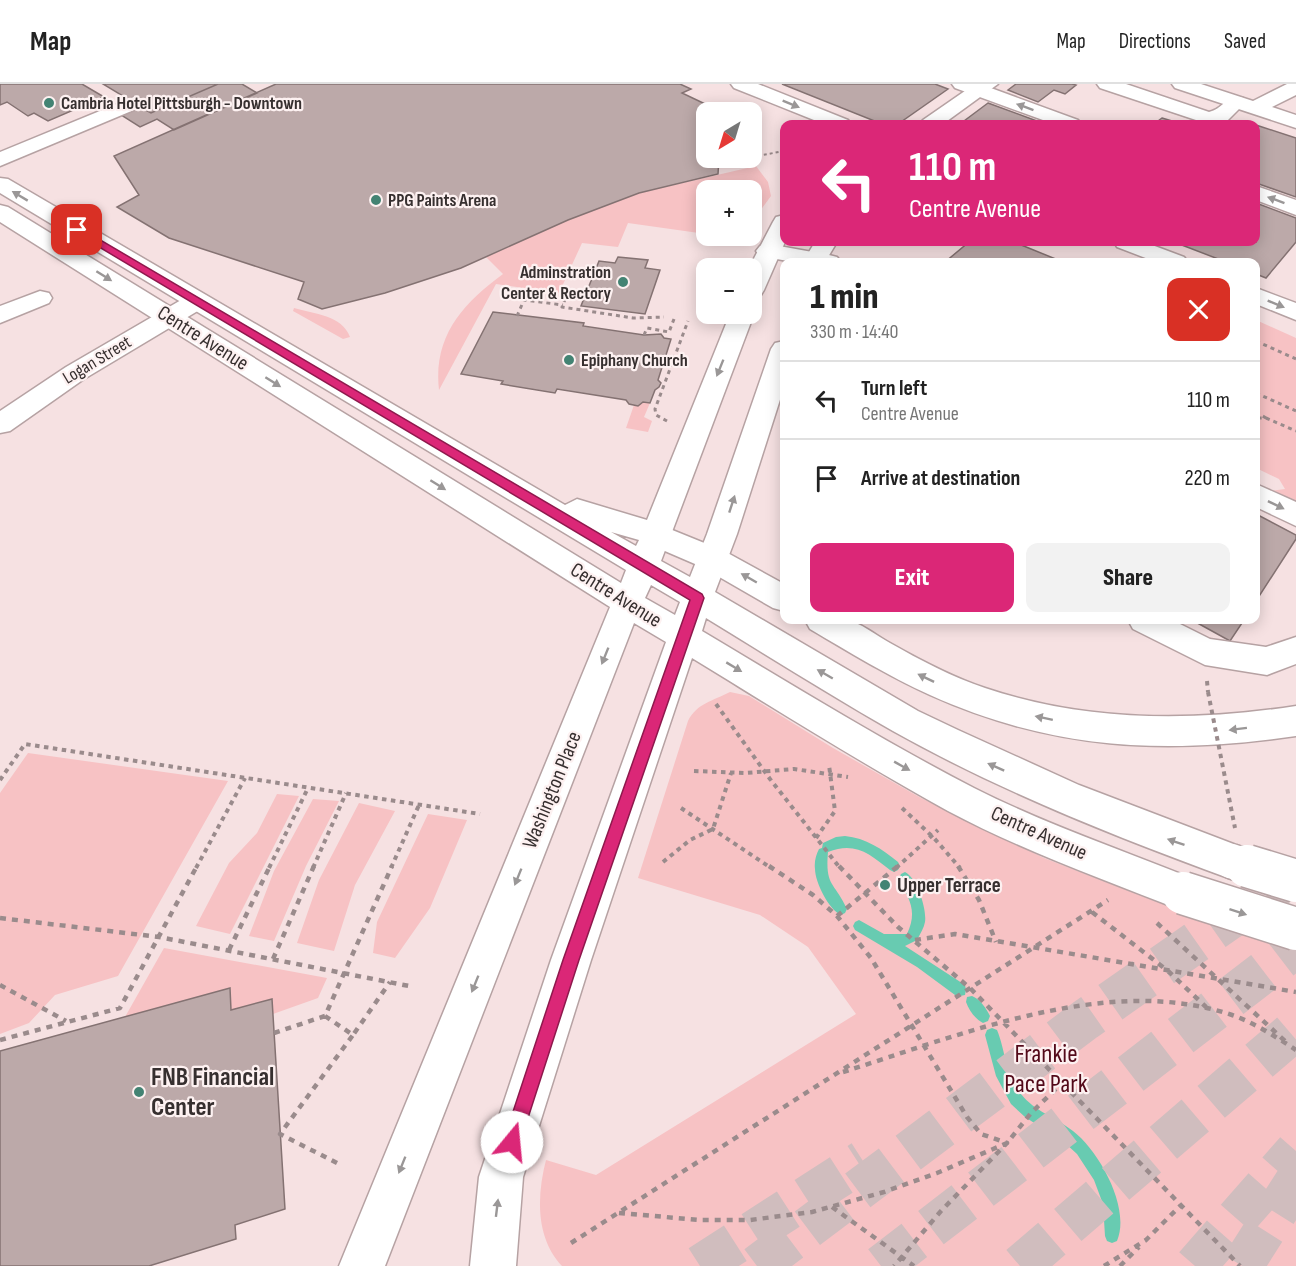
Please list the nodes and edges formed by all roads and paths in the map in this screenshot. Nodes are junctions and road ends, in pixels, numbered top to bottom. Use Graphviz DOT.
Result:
graph roads {
  1 [pos="741,84"];
  2 [pos="1107,84"];
  3 [pos="1182,84"];
  4 [pos="977,86"];
  5 [pos="1296,87"];
  6 [pos="134,103"];
  7 [pos="1244,105"];
  8 [pos="831,120"];
  9 [pos="935,120"];
  10 [pos="1061,120"];
  11 [pos="1296,122"];
  12 [pos="780,153"];
  13 [pos="762,155"];
  14 [pos="0,160"];
  15 [pos="0,184"];
  16 [pos="1260,194"];
  17 [pos="1296,208"];
  18 [pos="0,212"];
  19 [pos="780,229"];
  20 [pos="1135,246"];
  21 [pos="768,251"];
  22 [pos="821,256"];
  23 [pos="1166,258"];
  24 [pos="762,266"];
  25 [pos="585,294"];
  26 [pos="1260,297"];
  27 [pos="40,298"];
  28 [pos="197,301"];
  29 [pos="563,305"];
  30 [pos="1296,312"];
  31 [pos="0,315"];
  32 [pos="517,316"];
  33 [pos="170,317"];
  34 [pos="664,317"];
  35 [pos="674,319"];
  36 [pos="688,321"];
  37 [pos="738,324"];
  38 [pos="644,335"];
  39 [pos="1260,343"];
  40 [pos="1296,359"];
  41 [pos="780,361"];
  42 [pos="1260,395"];
  43 [pos="1296,411"];
  44 [pos="1260,414"];
  45 [pos="1266,417"];
  46 [pos="1260,418"];
  47 [pos="668,421"];
  48 [pos="0,424"];
  49 [pos="1296,431"];
  50 [pos="511,488"];
  51 [pos="1260,497"];
  52 [pos="1296,515"];
  53 [pos="655,534"];
  54 [pos="713,559"];
  55 [pos="644,566"];
  56 [pos="780,597"];
  57 [pos="697,598"];
  58 [pos="628,603"];
  59 [pos="828,624"];
  60 [pos="1152,624"];
  61 [pos="684,637"];
  62 [pos="1296,650"];
  63 [pos="1208,692"];
  64 [pos="716,704"];
  65 [pos="1203,707"];
  66 [pos="1214,707"];
  67 [pos="1296,721"];
  68 [pos="829,765"];
  69 [pos="694,771"];
  70 [pos="764,772"];
  71 [pos="731,773"];
  72 [pos="830,773"];
  73 [pos="848,777"];
  74 [pos="245,778"];
  75 [pos="0,780"];
  76 [pos="308,788"];
  77 [pos="346,793"];
  78 [pos="419,805"];
  79 [pos="681,808"];
  80 [pos="902,808"];
  81 [pos="480,814"];
  82 [pos="713,829"];
  83 [pos="938,830"];
  84 [pos="932,836"];
  85 [pos="816,838"];
  86 [pos="1234,850"];
  87 [pos="663,862"];
  88 [pos="1141,877"];
  89 [pos="1296,880"];
  90 [pos="864,895"];
  91 [pos="1092,912"];
  92 [pos="837,916"];
  93 [pos="0,918"];
  94 [pos="1153,920"];
  95 [pos="1296,929"];
  96 [pos="159,937"];
  97 [pos="914,940"];
  98 [pos="996,942"];
  99 [pos="1034,949"];
  100 [pos="229,950"];
  101 [pos="273,959"];
  102 [pos="1168,971"];
  103 [pos="344,973"];
  104 [pos="1218,979"];
  105 [pos="390,982"];
  106 [pos="0,985"];
  107 [pos="409,986"];
  108 [pos="971,989"];
  109 [pos="1296,992"];
  110 [pos="1208,1008"];
  111 [pos="325,1016"];
  112 [pos="66,1022"];
  113 [pos="1004,1023"];
  114 [pos="912,1026"];
  115 [pos="274,1033"];
  116 [pos="353,1035"];
  117 [pos="0,1040"];
  118 [pos="924,1047"];
  119 [pos="1296,1050"];
  120 [pos="837,1074"];
  121 [pos="1062,1083"];
  122 [pos="1007,1143"];
  123 [pos="337,1163"];
  124 [pos="1181,1205"];
  125 [pos="831,1206"];
  126 [pos="619,1213"];
  127 [pos="1146,1240"];
  128 [pos="571,1242"];
  129 [pos="902,1257"];
  130 [pos="362,1266"];
  131 [pos="493,1266"];
  132 [pos="894,1266"];
  133 [pos="914,1266"];
  134 [pos="1104,1266"];
  135 [pos="1120,1266"];
  136 [pos="1240,1266"];
  1 -- 8 [label="main road, one-way"];
  2 -- 7 [label="main road"];
  3 -- 7 [label="main road"];
  4 -- 9 [label="main road"];
  10 -- 4 [label="main road, one-way"];
  5 -- 7 [label="main road"];
  6 -- 14 [label="main road"];
  7 -- 11 [label="main road"];
  12 -- 13 [label="path"];
  28 -- 15 [label="main road, Centre Avenue, one-way"];
  17 -- 16 [label="main road, one-way"];
  18 -- 33 [label="main road, Centre Avenue, one-way"];
  19 -- 21 [label="main road"];
  20 -- 23 [label="main road"];
  21 -- 22 [label="main road"];
  21 -- 24 [label="main road"];
  25 -- 29 [label="path"];
  26 -- 30 [label="main road, one-way"];
  27 -- 31 [label="main road"];
  28 -- 33 [label="main road, Logan Street"];
  28 -- 50 [label="main road, Centre Avenue"];
  29 -- 32 [label="path"];
  29 -- 34 [label="path"];
  33 -- 48 [label="main road, Logan Street"];
  33 -- 58 [label="main road, Centre Avenue, one-way"];
  35 -- 38 [label="path"];
  36 -- 47 [label="path"];
  37 -- 53 [label="main road, Washington Place, one-way"];
  39 -- 40 [label="path"];
  54 -- 41 [label="main road, one-way"];
  42 -- 43 [label="path"];
  44 -- 45 [label="path"];
  45 -- 46 [label="path"];
  45 -- 49 [label="path"];
  50 -- 53 [label="main road"];
  50 -- 55 [label="main road, Centre Avenue"];
  51 -- 52 [label="main road, one-way"];
  53 -- 54 [label="main road"];
  53 -- 55 [label="main road, Washington Place"];
  56 -- 54 [label="main road, one-way"];
  54 -- 57 [label="main road"];
  55 -- 57 [label="main road, Centre Avenue"];
  55 -- 58 [label="main road, Washington Place"];
  57 -- 61 [label="main road"];
  86 -- 57 [label="main road, Centre Avenue, one-way"];
  58 -- 61 [label="main road, Centre Avenue"];
  58 -- 130 [label="main road, Washington Place, one-way"];
  67 -- 59 [label="main road, one-way"];
  60 -- 62 [label="main road"];
  61 -- 88 [label="main road, Centre Avenue, one-way"];
  131 -- 61 [label="main road, one-way"];
  63 -- 86 [label="path, bridge"];
  64 -- 70 [label="path"];
  65 -- 66 [label="path"];
  68 -- 72 [label="path"];
  69 -- 71 [label="path"];
  70 -- 71 [label="path"];
  70 -- 72 [label="path"];
  70 -- 85 [label="path"];
  71 -- 82 [label="path"];
  72 -- 73 [label="path"];
  72 -- 85 [label="path"];
  74 -- 75 [label="path"];
  74 -- 76 [label="path"];
  74 -- 96 [label="path"];
  76 -- 77 [label="path"];
  76 -- 100 [label="path"];
  77 -- 78 [label="path"];
  77 -- 101 [label="path"];
  78 -- 81 [label="path"];
  78 -- 103 [label="path"];
  79 -- 82 [label="path"];
  80 -- 84 [label="path"];
  82 -- 87 [label="path"];
  82 -- 92 [label="path"];
  83 -- 84 [label="path"];
  84 -- 90 [label="path"];
  84 -- 98 [label="path"];
  85 -- 90 [label="path"];
  86 -- 89 [label="main road, Centre Avenue, bridge"];
  88 -- 91 [label="path"];
  88 -- 95 [label="main road, Centre Avenue, one-way, bridge"];
  90 -- 92 [label="path"];
  90 -- 97 [label="path"];
  91 -- 99 [label="path"];
  91 -- 102 [label="path"];
  92 -- 114 [label="path"];
  93 -- 96 [label="path"];
  94 -- 104 [label="path"];
  96 -- 100 [label="path"];
  96 -- 112 [label="path"];
  97 -- 98 [label="path"];
  97 -- 108 [label="path"];
  98 -- 99 [label="path"];
  99 -- 102 [label="path"];
  99 -- 108 [label="path"];
  100 -- 101 [label="path"];
  101 -- 103 [label="path"];
  102 -- 104 [label="path"];
  102 -- 110 [label="path"];
  103 -- 105 [label="path"];
  103 -- 111 [label="path"];
  104 -- 109 [label="path"];
  104 -- 119 [label="path"];
  105 -- 107 [label="path"];
  105 -- 116 [label="path"];
  106 -- 112 [label="path"];
  108 -- 113 [label="path"];
  108 -- 114 [label="path"];
  110 -- 113 [label="path"];
  110 -- 119 [label="path"];
  111 -- 115 [label="path"];
  111 -- 116 [label="path"];
  112 -- 117 [label="path"];
  113 -- 118 [label="path"];
  113 -- 121 [label="path"];
  114 -- 118 [label="path"];
  114 -- 120 [label="path"];
  116 -- 123 [label="path"];
  118 -- 120 [label="path"];
  118 -- 122 [label="path"];
  120 -- 126 [label="path"];
  121 -- 122 [label="path"];
  121 -- 124 [label="path"];
  122 -- 125 [label="path"];
  122 -- 129 [label="path"];
  124 -- 127 [label="path"];
  124 -- 136 [label="path"];
  125 -- 126 [label="path"];
  125 -- 129 [label="path"];
  126 -- 128 [label="path"];
  127 -- 134 [label="path"];
  127 -- 135 [label="path"];
  129 -- 132 [label="path"];
  129 -- 133 [label="path"];
}
